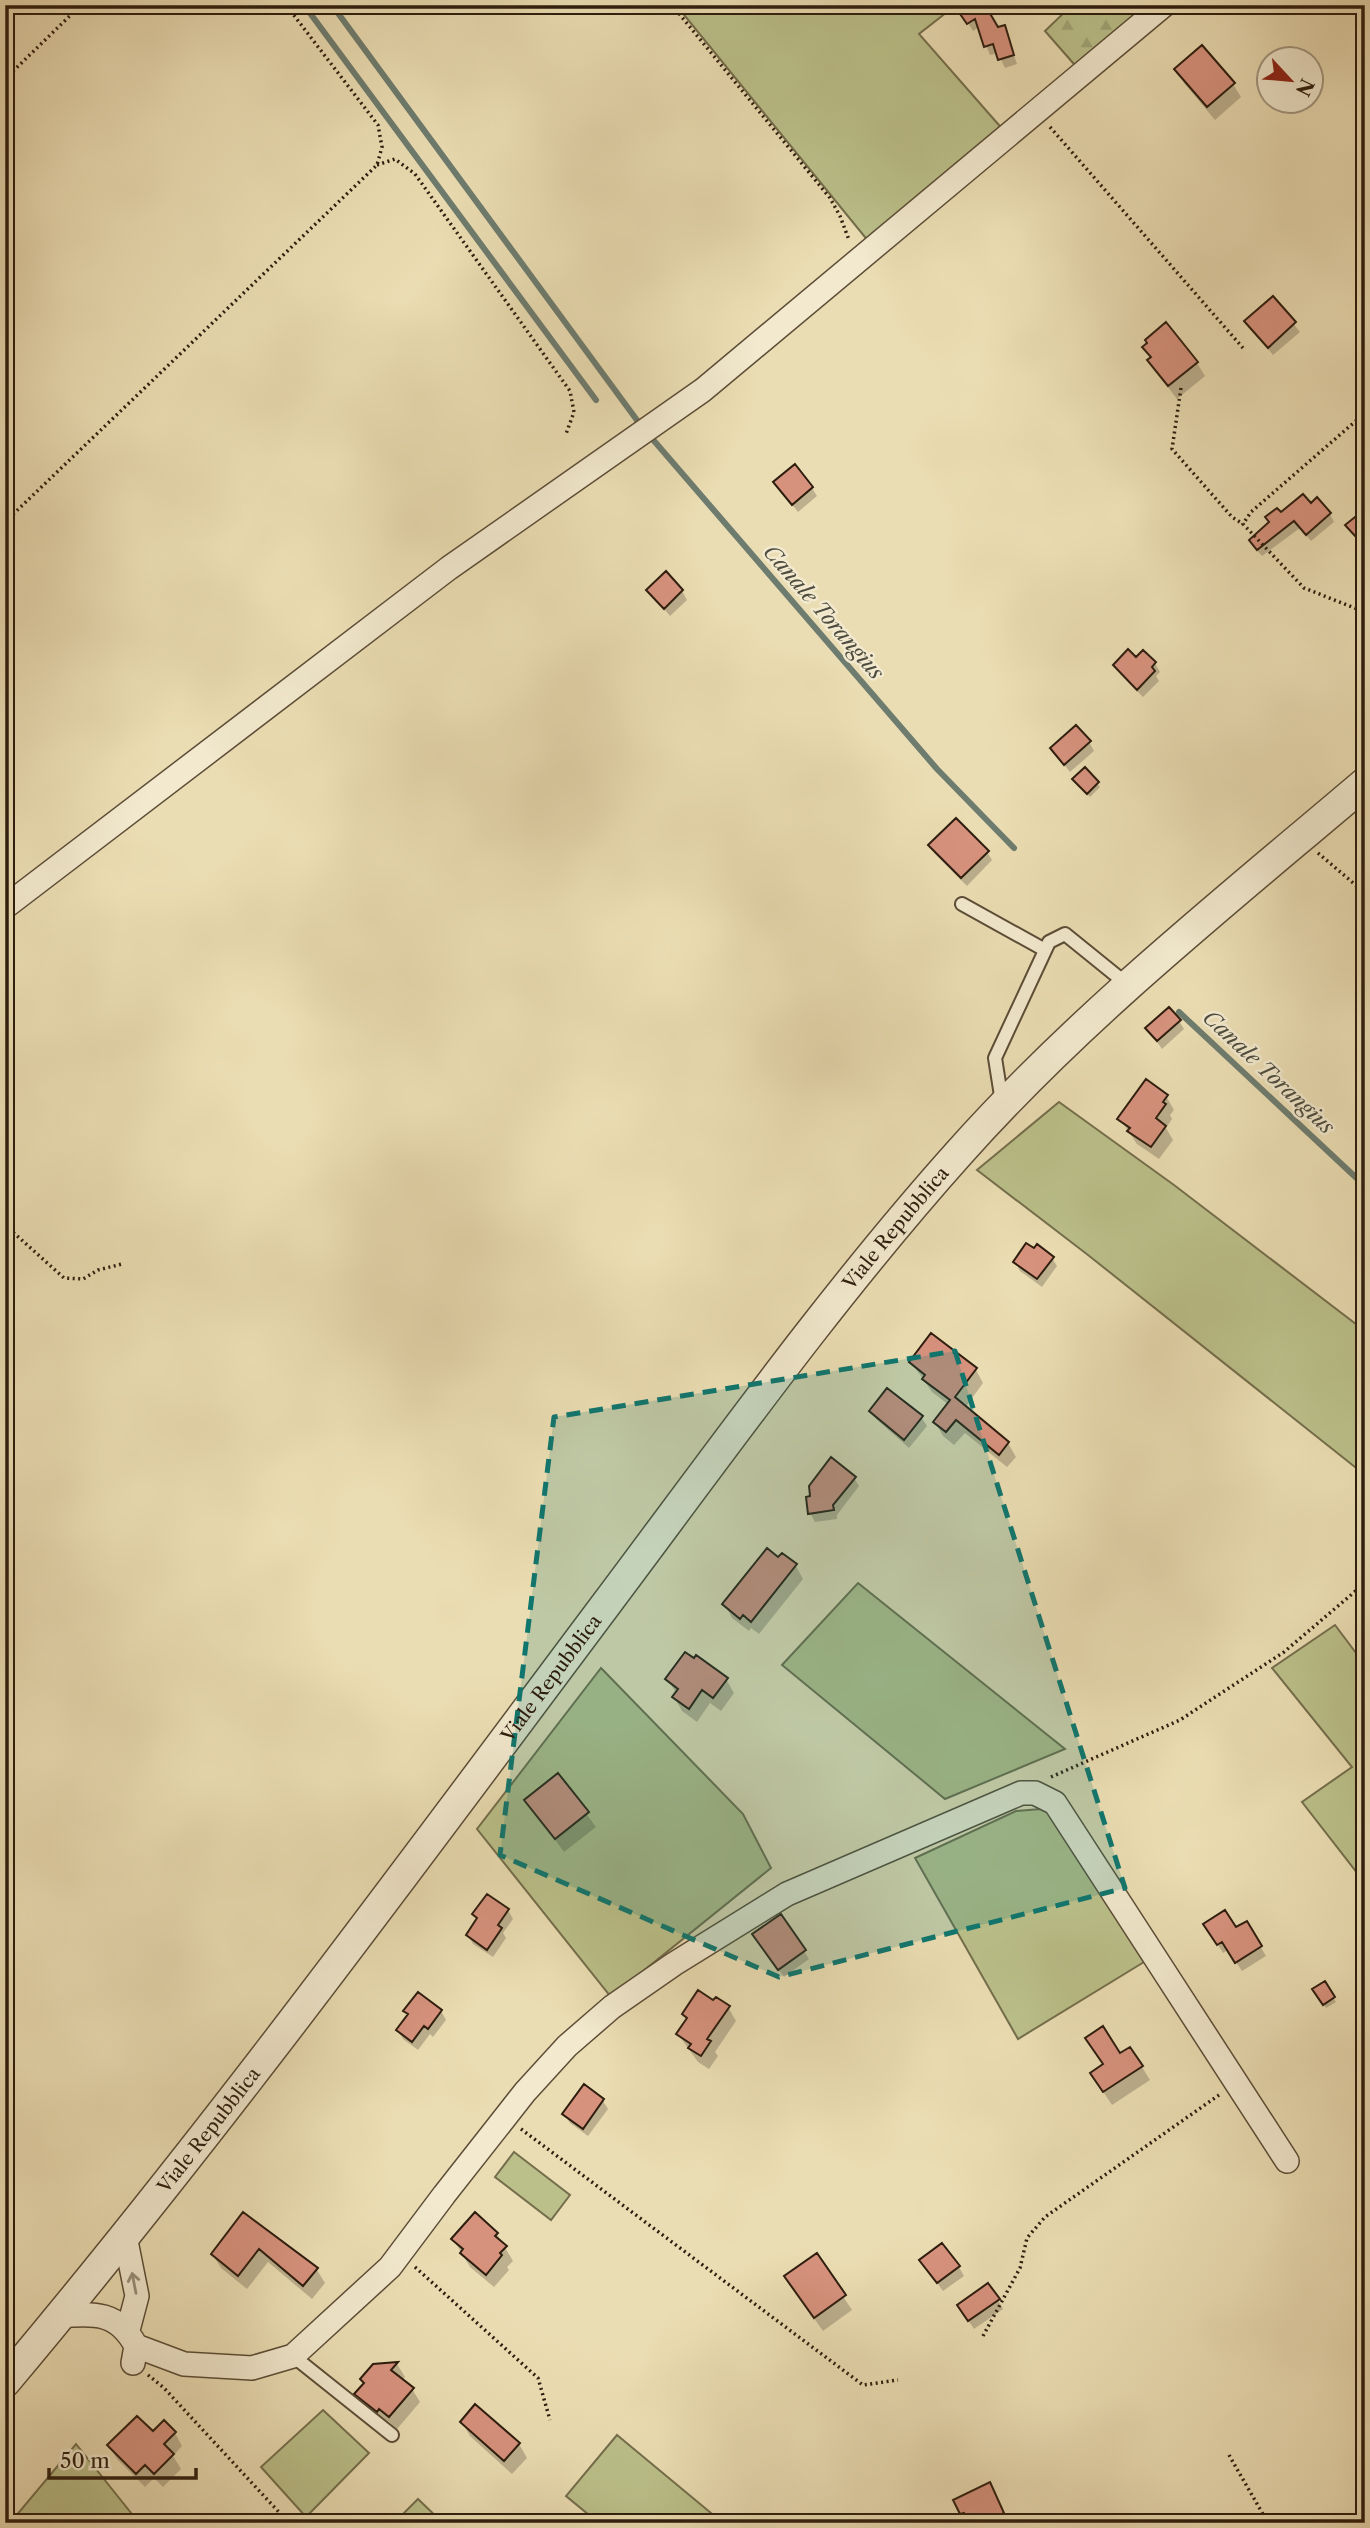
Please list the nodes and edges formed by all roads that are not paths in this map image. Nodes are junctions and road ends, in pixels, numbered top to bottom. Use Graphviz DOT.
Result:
graph roads {
  1 [pos="1164,5"];
  2 [pos="1365,783"];
  3 [pos="962,904"];
  4 [pos="5,907"];
  5 [pos="1045,950"];
  6 [pos="1124,989"];
  7 [pos="1003,1106"];
  8 [pos="1287,2161"];
  9 [pos="125,2235"];
  10 [pos="61,2316"];
  11 [pos="132,2346"];
  12 [pos="293,2356"];
  13 [pos="5,2382"];
  14 [pos="392,2435"];
  1 -- 4 [label="street"];
  2 -- 6 [label="street, Viale Repubblica"];
  3 -- 5 [label="lane"];
  5 -- 6 [label="lane"];
  5 -- 7 [label="lane"];
  6 -- 7 [label="street, Viale Repubblica"];
  7 -- 9 [label="street, Viale Repubblica"];
  8 -- 12 [label="street"];
  9 -- 10 [label="street, Viale Repubblica"];
  11 -- 9 [label="street, one-way"];
  10 -- 11 [label="street"];
  10 -- 13 [label="street, Viale Repubblica"];
  11 -- 12 [label="street"];
  12 -- 14 [label="lane"];
}
